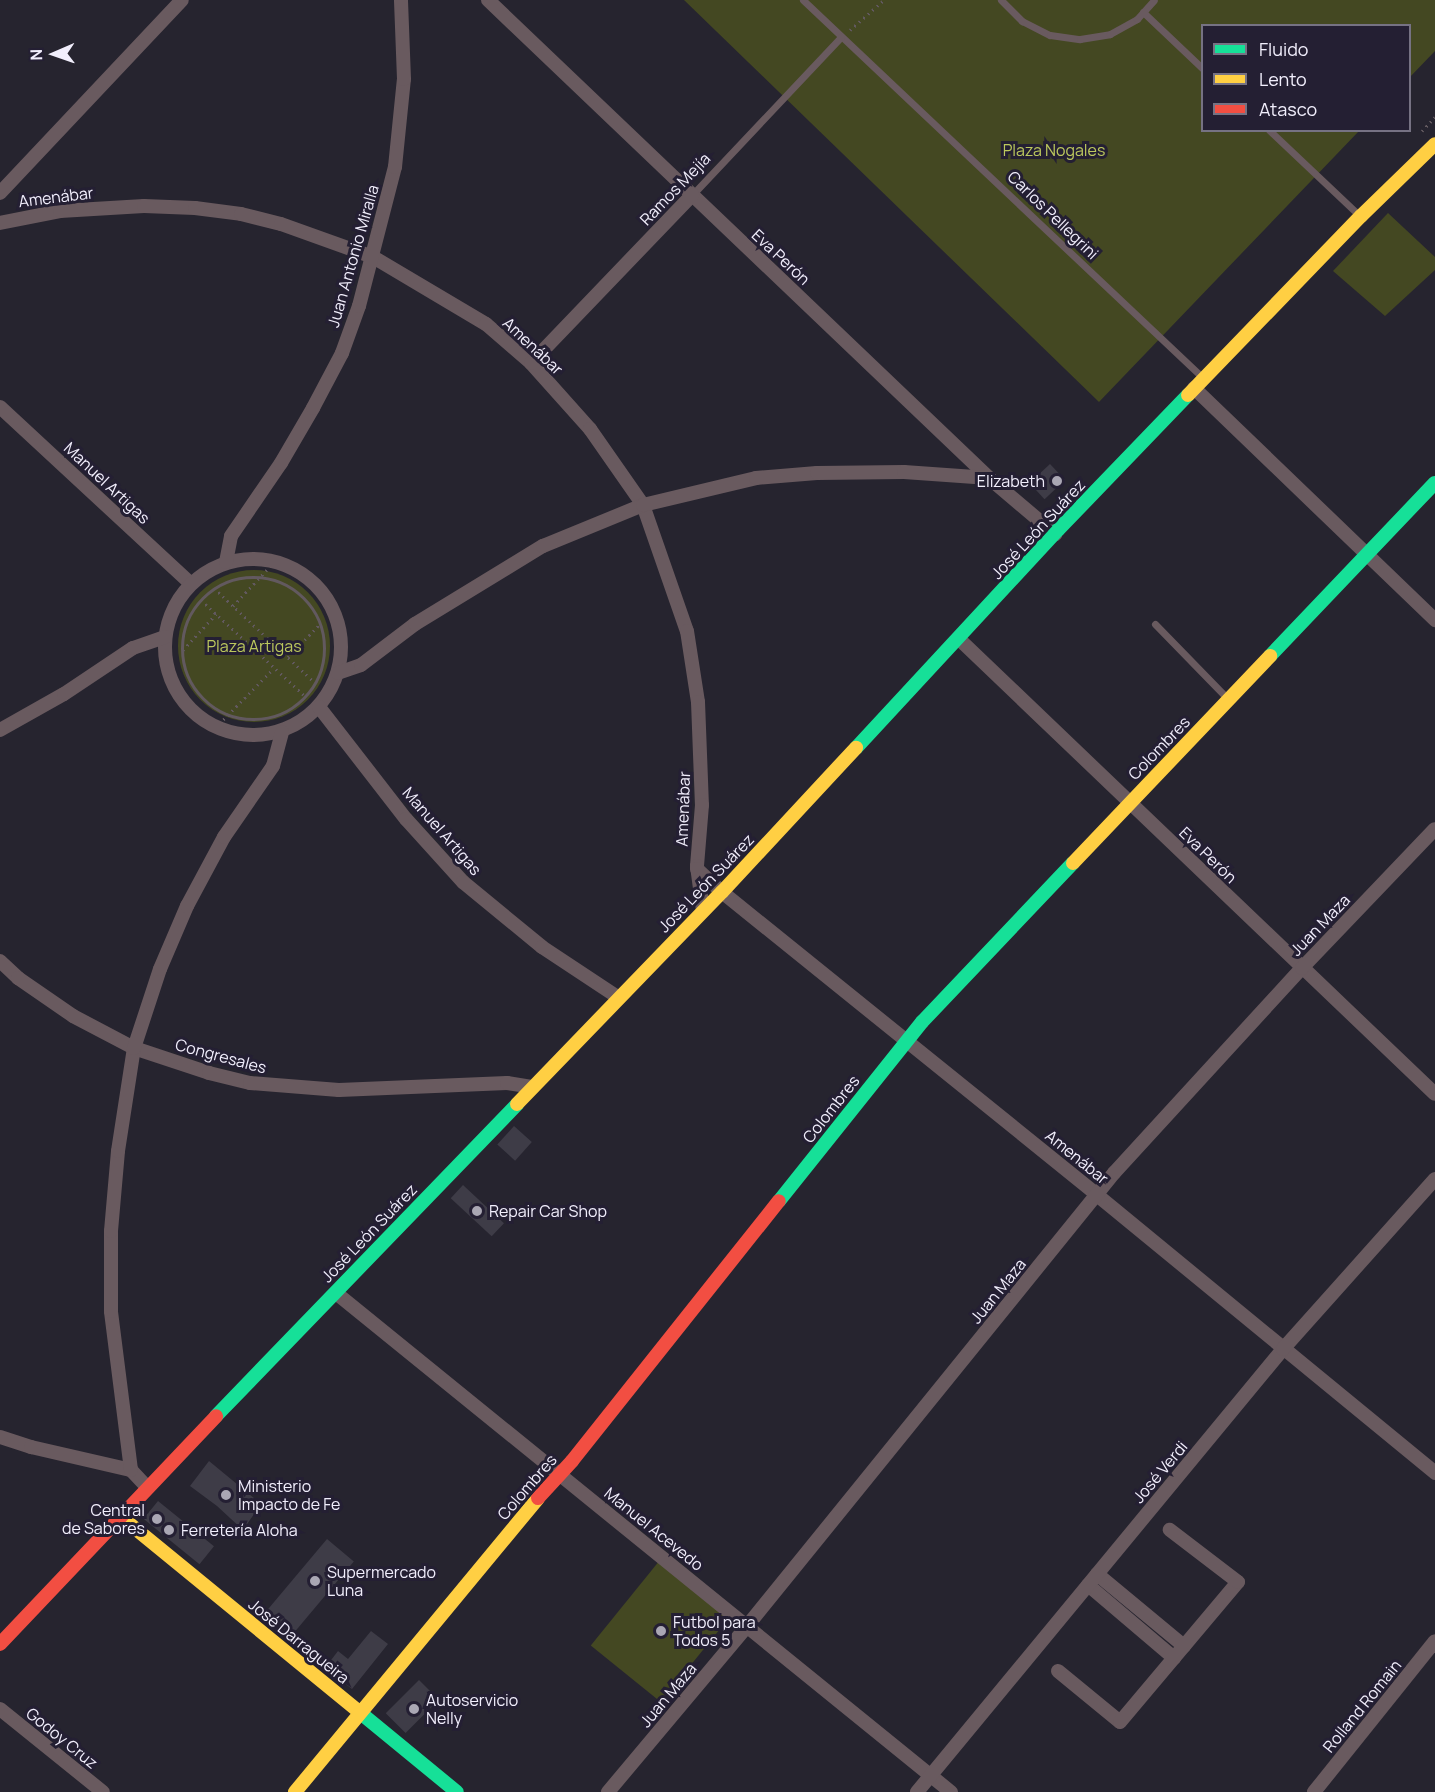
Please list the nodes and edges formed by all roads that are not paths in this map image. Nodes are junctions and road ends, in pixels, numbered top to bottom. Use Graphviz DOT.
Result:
graph roads {
  1 [pos="182,0"];
  2 [pos="401,0"];
  3 [pos="488,0"];
  4 [pos="803,0"];
  5 [pos="1001,0"];
  6 [pos="1154,0"];
  7 [pos="1143,12"];
  8 [pos="841,37"];
  9 [pos="1201,66"];
  10 [pos="1271,132"];
  11 [pos="1435,144"];
  12 [pos="0,193"];
  13 [pos="692,195"];
  14 [pos="1361,216"];
  15 [pos="0,223"];
  16 [pos="373,257"];
  17 [pos="531,363"];
  18 [pos="1199,383"];
  19 [pos="0,407"];
  20 [pos="989,478"];
  21 [pos="1435,483"];
  22 [pos="643,505"];
  23 [pos="1055,534"];
  24 [pos="1367,554"];
  25 [pos="226,562"];
  26 [pos="191,584"];
  27 [pos="1435,620"];
  28 [pos="1155,624"];
  29 [pos="165,637"];
  30 [pos="959,639"];
  31 [pos="338,673"];
  32 [pos="1228,699"];
  33 [pos="319,707"];
  34 [pos="0,729"];
  35 [pos="282,732"];
  36 [pos="1130,802"];
  37 [pos="1435,829"];
  38 [pos="697,869"];
  39 [pos="722,892"];
  40 [pos="704,911"];
  41 [pos="0,961"];
  42 [pos="1302,968"];
  43 [pos="619,998"];
  44 [pos="905,1042"];
  45 [pos="134,1048"];
  46 [pos="532,1088"];
  47 [pos="1435,1094"];
  48 [pos="1435,1179"];
  49 [pos="1097,1195"];
  50 [pos="336,1293"];
  51 [pos="1283,1349"];
  52 [pos="0,1437"];
  53 [pos="131,1470"];
  54 [pos="1435,1473"];
  55 [pos="560,1474"];
  56 [pos="147,1487"];
  57 [pos="120,1516"];
  58 [pos="1170,1530"];
  59 [pos="1093,1580"];
  60 [pos="748,1625"];
  61 [pos="1435,1641"];
  62 [pos="0,1644"];
  63 [pos="1184,1646"];
  64 [pos="1174,1658"];
  65 [pos="1058,1671"];
  66 [pos="0,1709"];
  67 [pos="361,1713"];
  68 [pos="931,1775"];
  69 [pos="103,1792"];
  70 [pos="295,1792"];
  71 [pos="457,1792"];
  72 [pos="608,1792"];
  73 [pos="917,1792"];
  74 [pos="951,1792"];
  75 [pos="1314,1792"];
  1 -- 12 [label="street"];
  2 -- 16 [label="street, Juan Antonio Miralla"];
  3 -- 13 [label="street, Eva Perón"];
  4 -- 8 [label="lane, Carlos Pellegrini"];
  5 -- 7 [label="lane"];
  6 -- 7 [label="lane"];
  7 -- 9 [label="lane"];
  8 -- 13 [label="lane, Ramos Mejía"];
  8 -- 18 [label="lane, Carlos Pellegrini"];
  10 -- 14 [label="lane"];
  11 -- 14 [label="street, José León Suárez"];
  13 -- 17 [label="street, Ramos Mejía"];
  13 -- 20 [label="street, Eva Perón"];
  14 -- 18 [label="street, José León Suárez"];
  15 -- 16 [label="street, Amenábar"];
  16 -- 17 [label="street, Amenábar"];
  16 -- 25 [label="street, Juan Antonio Miralla"];
  17 -- 22 [label="street, Amenábar"];
  18 -- 23 [label="street, José León Suárez"];
  18 -- 24 [label="street, Carlos Pellegrini"];
  19 -- 26 [label="street, Manuel Artigas"];
  20 -- 22 [label="street"];
  20 -- 23 [label="street, Eva Perón"];
  21 -- 24 [label="street, Colombres"];
  22 -- 31 [label="street"];
  22 -- 38 [label="street, Amenábar"];
  23 -- 30 [label="street, José León Suárez"];
  24 -- 27 [label="street, Carlos Pellegrini"];
  24 -- 32 [label="street, Colombres"];
  25 -- 26 [label="street"];
  25 -- 31 [label="street"];
  26 -- 29 [label="street"];
  28 -- 32 [label="lane"];
  29 -- 34 [label="street"];
  29 -- 35 [label="street"];
  30 -- 36 [label="street, Eva Perón"];
  30 -- 39 [label="street, José León Suárez"];
  31 -- 33 [label="street"];
  32 -- 36 [label="street, Colombres"];
  33 -- 35 [label="street"];
  33 -- 43 [label="street, Manuel Artigas"];
  35 -- 45 [label="street"];
  36 -- 42 [label="street, Eva Perón"];
  36 -- 44 [label="street, Colombres"];
  37 -- 42 [label="street, Juan Maza"];
  38 -- 39 [label="street, Amenábar"];
  38 -- 40 [label="street, Amenábar"];
  39 -- 40 [label="street, José León Suárez"];
  39 -- 44 [label="street, Amenábar"];
  40 -- 43 [label="street, José León Suárez"];
  41 -- 45 [label="street, Congresales"];
  42 -- 47 [label="street, Eva Perón"];
  42 -- 49 [label="street, Juan Maza"];
  43 -- 46 [label="street, José León Suárez"];
  44 -- 49 [label="street, Amenábar"];
  44 -- 55 [label="street, Colombres"];
  45 -- 46 [label="street, Congresales"];
  45 -- 53 [label="street"];
  46 -- 50 [label="street, José León Suárez"];
  48 -- 51 [label="street, José Verdi"];
  49 -- 51 [label="street, Amenábar"];
  49 -- 60 [label="street, Juan Maza"];
  50 -- 55 [label="street, Manuel Acevedo"];
  50 -- 56 [label="street, José León Suárez"];
  51 -- 54 [label="street, Amenábar"];
  51 -- 59 [label="street, José Verdi"];
  52 -- 53 [label="street"];
  53 -- 56 [label="street"];
  55 -- 60 [label="street, Manuel Acevedo"];
  55 -- 67 [label="street, Colombres"];
  56 -- 57 [label="street, José León Suárez"];
  57 -- 62 [label="street, José León Suárez"];
  57 -- 67 [label="street, José Darragueira"];
  58 -- 63 [label="street"];
  59 -- 63 [label="street"];
  59 -- 64 [label="street"];
  59 -- 68 [label="street, José Verdi"];
  60 -- 68 [label="street, Manuel Acevedo"];
  60 -- 72 [label="street, Juan Maza"];
  61 -- 75 [label="street, Rolland Romain"];
  63 -- 64 [label="street"];
  64 -- 65 [label="street"];
  66 -- 69 [label="street, Godoy Cruz"];
  67 -- 70 [label="street, Colombres"];
  67 -- 71 [label="street, José Darragueira"];
  68 -- 73 [label="street, José Verdi"];
  68 -- 74 [label="street, Manuel Acevedo"];
}
